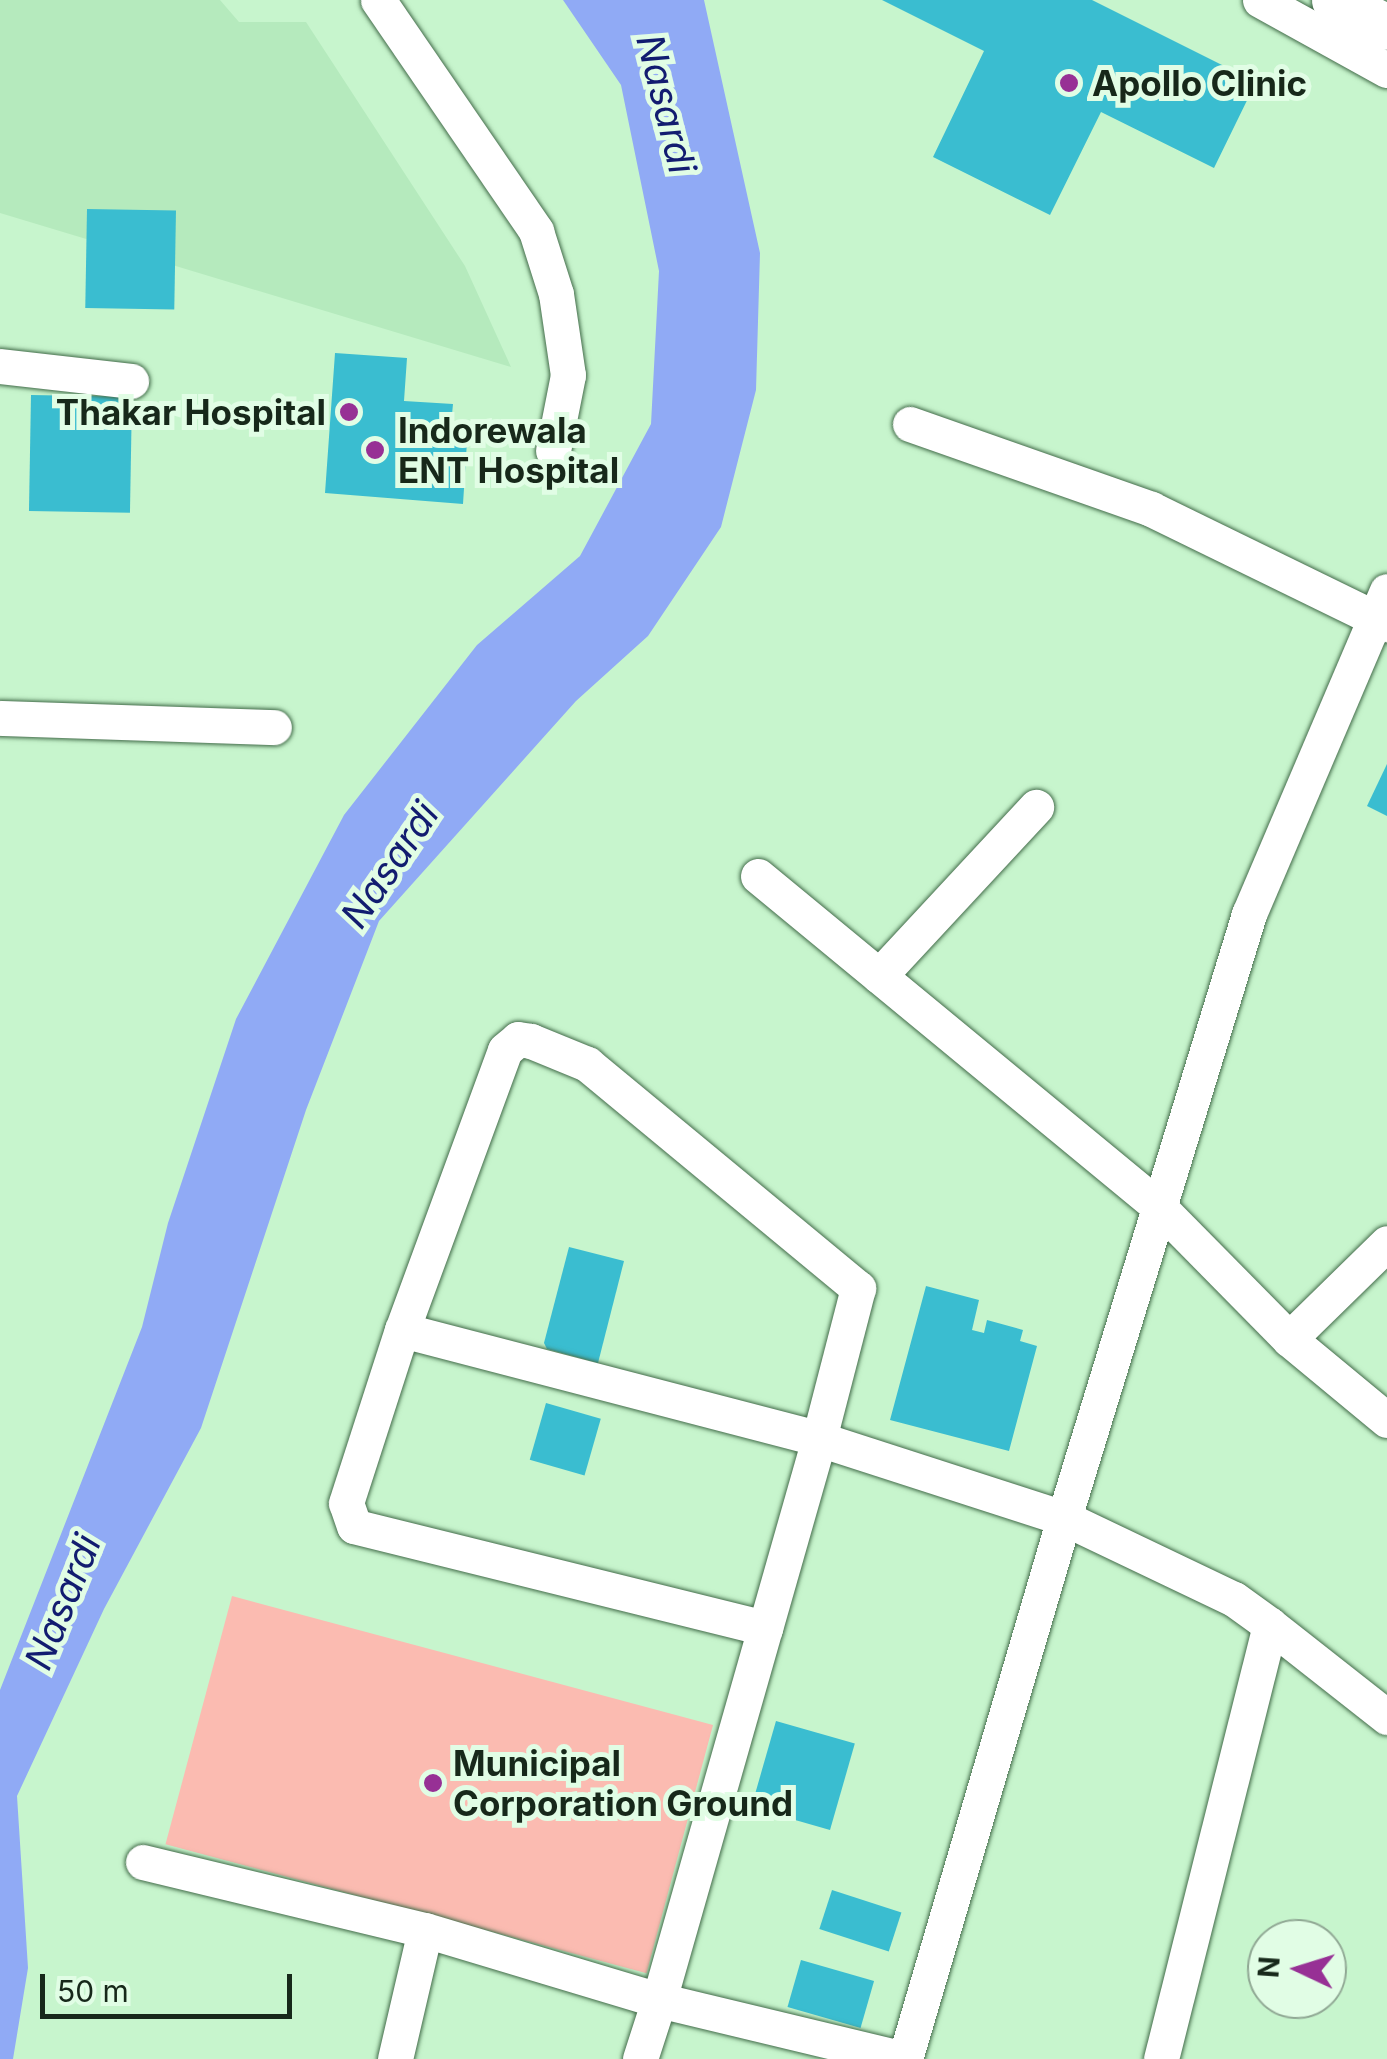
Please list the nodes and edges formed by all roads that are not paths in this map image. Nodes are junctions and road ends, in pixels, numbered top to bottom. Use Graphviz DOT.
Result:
graph roads {
  1 [pos="378,0"];
  2 [pos="1260,0"];
  3 [pos="1334,0"];
  4 [pos="1387,27"];
  5 [pos="1387,70"];
  6 [pos="0,366"];
  7 [pos="131,382"];
  8 [pos="910,424"];
  9 [pos="553,451"];
  10 [pos="1383,612"];
  11 [pos="0,718"];
  12 [pos="274,727"];
  13 [pos="1036,807"];
  14 [pos="758,876"];
  15 [pos="879,976"];
  16 [pos="1158,1206"];
  17 [pos="1387,1244"];
  18 [pos="402,1330"];
  19 [pos="1289,1340"];
  20 [pos="1387,1420"];
  21 [pos="819,1440"];
  22 [pos="1064,1518"];
  23 [pos="1270,1625"];
  24 [pos="765,1628"];
  25 [pos="1387,1717"];
  26 [pos="143,1862"];
  27 [pos="425,1930"];
  28 [pos="659,2000"];
  29 [pos="394,2059"];
  30 [pos="640,2059"];
  31 [pos="905,2059"];
  32 [pos="1161,2059"];
  1 -- 9 [label="street"];
  2 -- 5 [label="street"];
  3 -- 4 [label="main road"];
  6 -- 7 [label="street"];
  8 -- 10 [label="street"];
  10 -- 16 [label="street"];
  11 -- 12 [label="street"];
  13 -- 15 [label="street"];
  14 -- 15 [label="street"];
  15 -- 16 [label="street"];
  16 -- 19 [label="street"];
  16 -- 22 [label="street"];
  17 -- 19 [label="street"];
  18 -- 21 [label="street"];
  18 -- 21 [label="street"];
  18 -- 24 [label="street"];
  19 -- 20 [label="street"];
  21 -- 22 [label="street"];
  21 -- 24 [label="street"];
  22 -- 23 [label="street"];
  22 -- 31 [label="street"];
  23 -- 25 [label="street"];
  23 -- 32 [label="street"];
  24 -- 28 [label="street"];
  26 -- 27 [label="street"];
  27 -- 28 [label="street"];
  27 -- 29 [label="street"];
  28 -- 30 [label="street"];
  28 -- 31 [label="street"];
}
